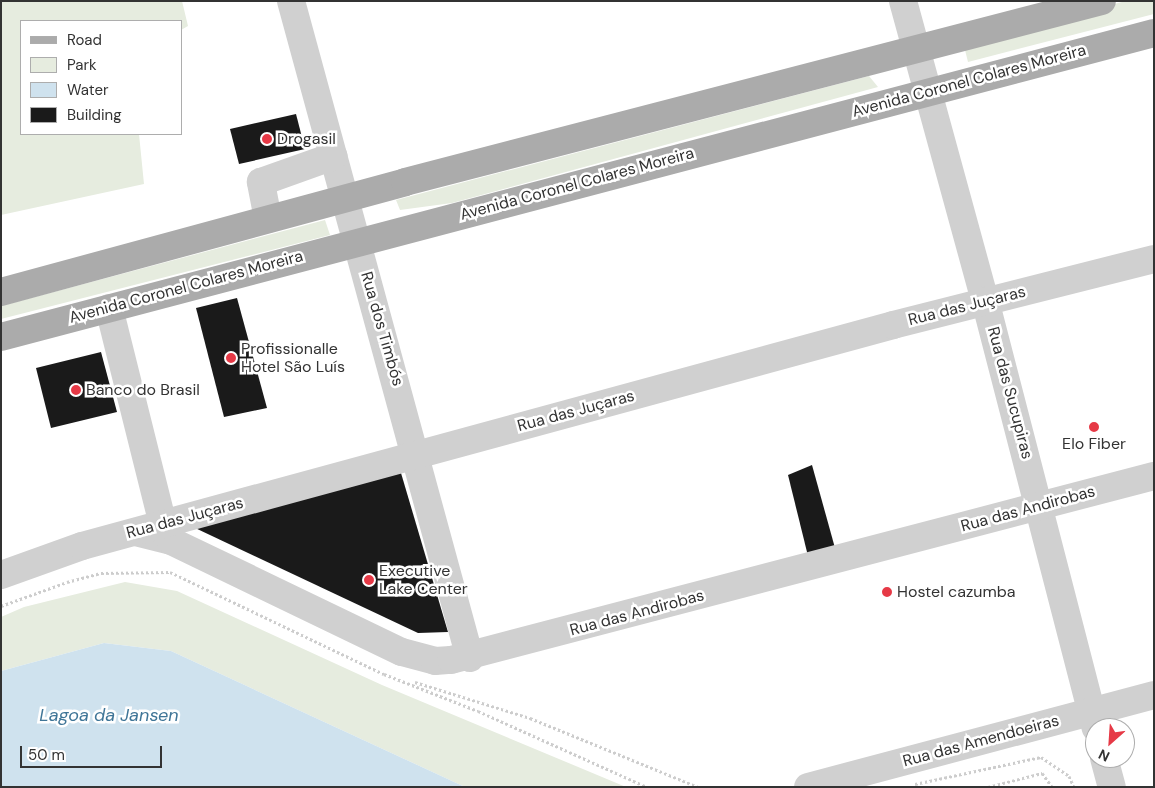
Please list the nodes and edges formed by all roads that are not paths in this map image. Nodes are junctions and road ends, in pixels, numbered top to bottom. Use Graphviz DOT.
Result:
graph roads {
  1 [pos="291,1"];
  2 [pos="904,1"];
  3 [pos="1102,1"];
  4 [pos="1154,32"];
  5 [pos="917,48"];
  6 [pos="928,91"];
  7 [pos="334,156"];
  8 [pos="346,198"];
  9 [pos="268,219"];
  10 [pos="358,241"];
  11 [pos="1154,260"];
  12 [pos="1,292"];
  13 [pos="986,300"];
  14 [pos="109,308"];
  15 [pos="1,336"];
  16 [pos="417,454"];
  17 [pos="1154,476"];
  18 [pos="1039,506"];
  19 [pos="163,525"];
  20 [pos="135,532"];
  21 [pos="1,575"];
  22 [pos="470,658"];
  23 [pos="1154,695"];
  24 [pos="1093,718"];
  25 [pos="1099,718"];
  26 [pos="1085,722"];
  27 [pos="1107,768"];
  28 [pos="808,787"];
  29 [pos="1112,787"];
  1 -- 7 [label="street, Rua dos Timbós"];
  2 -- 5 [label="street, Rua das Sucupiras"];
  3 -- 5 [label="main road"];
  4 -- 6 [label="main road, Avenida Coronel Colares Moreira"];
  5 -- 6 [label="street, Rua das Sucupiras"];
  5 -- 8 [label="main road"];
  6 -- 10 [label="main road, Avenida Coronel Colares Moreira"];
  6 -- 13 [label="street, Rua das Sucupiras"];
  7 -- 8 [label="street, Rua dos Timbós"];
  7 -- 9 [label="street"];
  8 -- 9 [label="main road"];
  8 -- 10 [label="street, Rua dos Timbós"];
  9 -- 12 [label="main road"];
  10 -- 14 [label="main road, Avenida Coronel Colares Moreira"];
  10 -- 16 [label="street, Rua dos Timbós"];
  11 -- 13 [label="street, Rua das Juçaras"];
  13 -- 16 [label="street, Rua das Juçaras"];
  13 -- 18 [label="street, Rua das Sucupiras"];
  14 -- 15 [label="main road, Avenida Coronel Colares Moreira"];
  14 -- 19 [label="street"];
  16 -- 19 [label="street, Rua das Juçaras"];
  16 -- 22 [label="street, Rua dos Timbós"];
  17 -- 18 [label="street, Rua das Andirobas"];
  18 -- 22 [label="street, Rua das Andirobas"];
  18 -- 24 [label="street, Rua das Sucupiras"];
  19 -- 20 [label="street, Rua das Juçaras"];
  20 -- 21 [label="street, Rua das Juçaras"];
  20 -- 22 [label="street, Rua das Andirobas"];
  23 -- 25 [label="street, Rua das Amendoeiras"];
  26 -- 28 [label="street, Rua das Amendoeiras"];
  27 -- 29 [label="street"];
}
